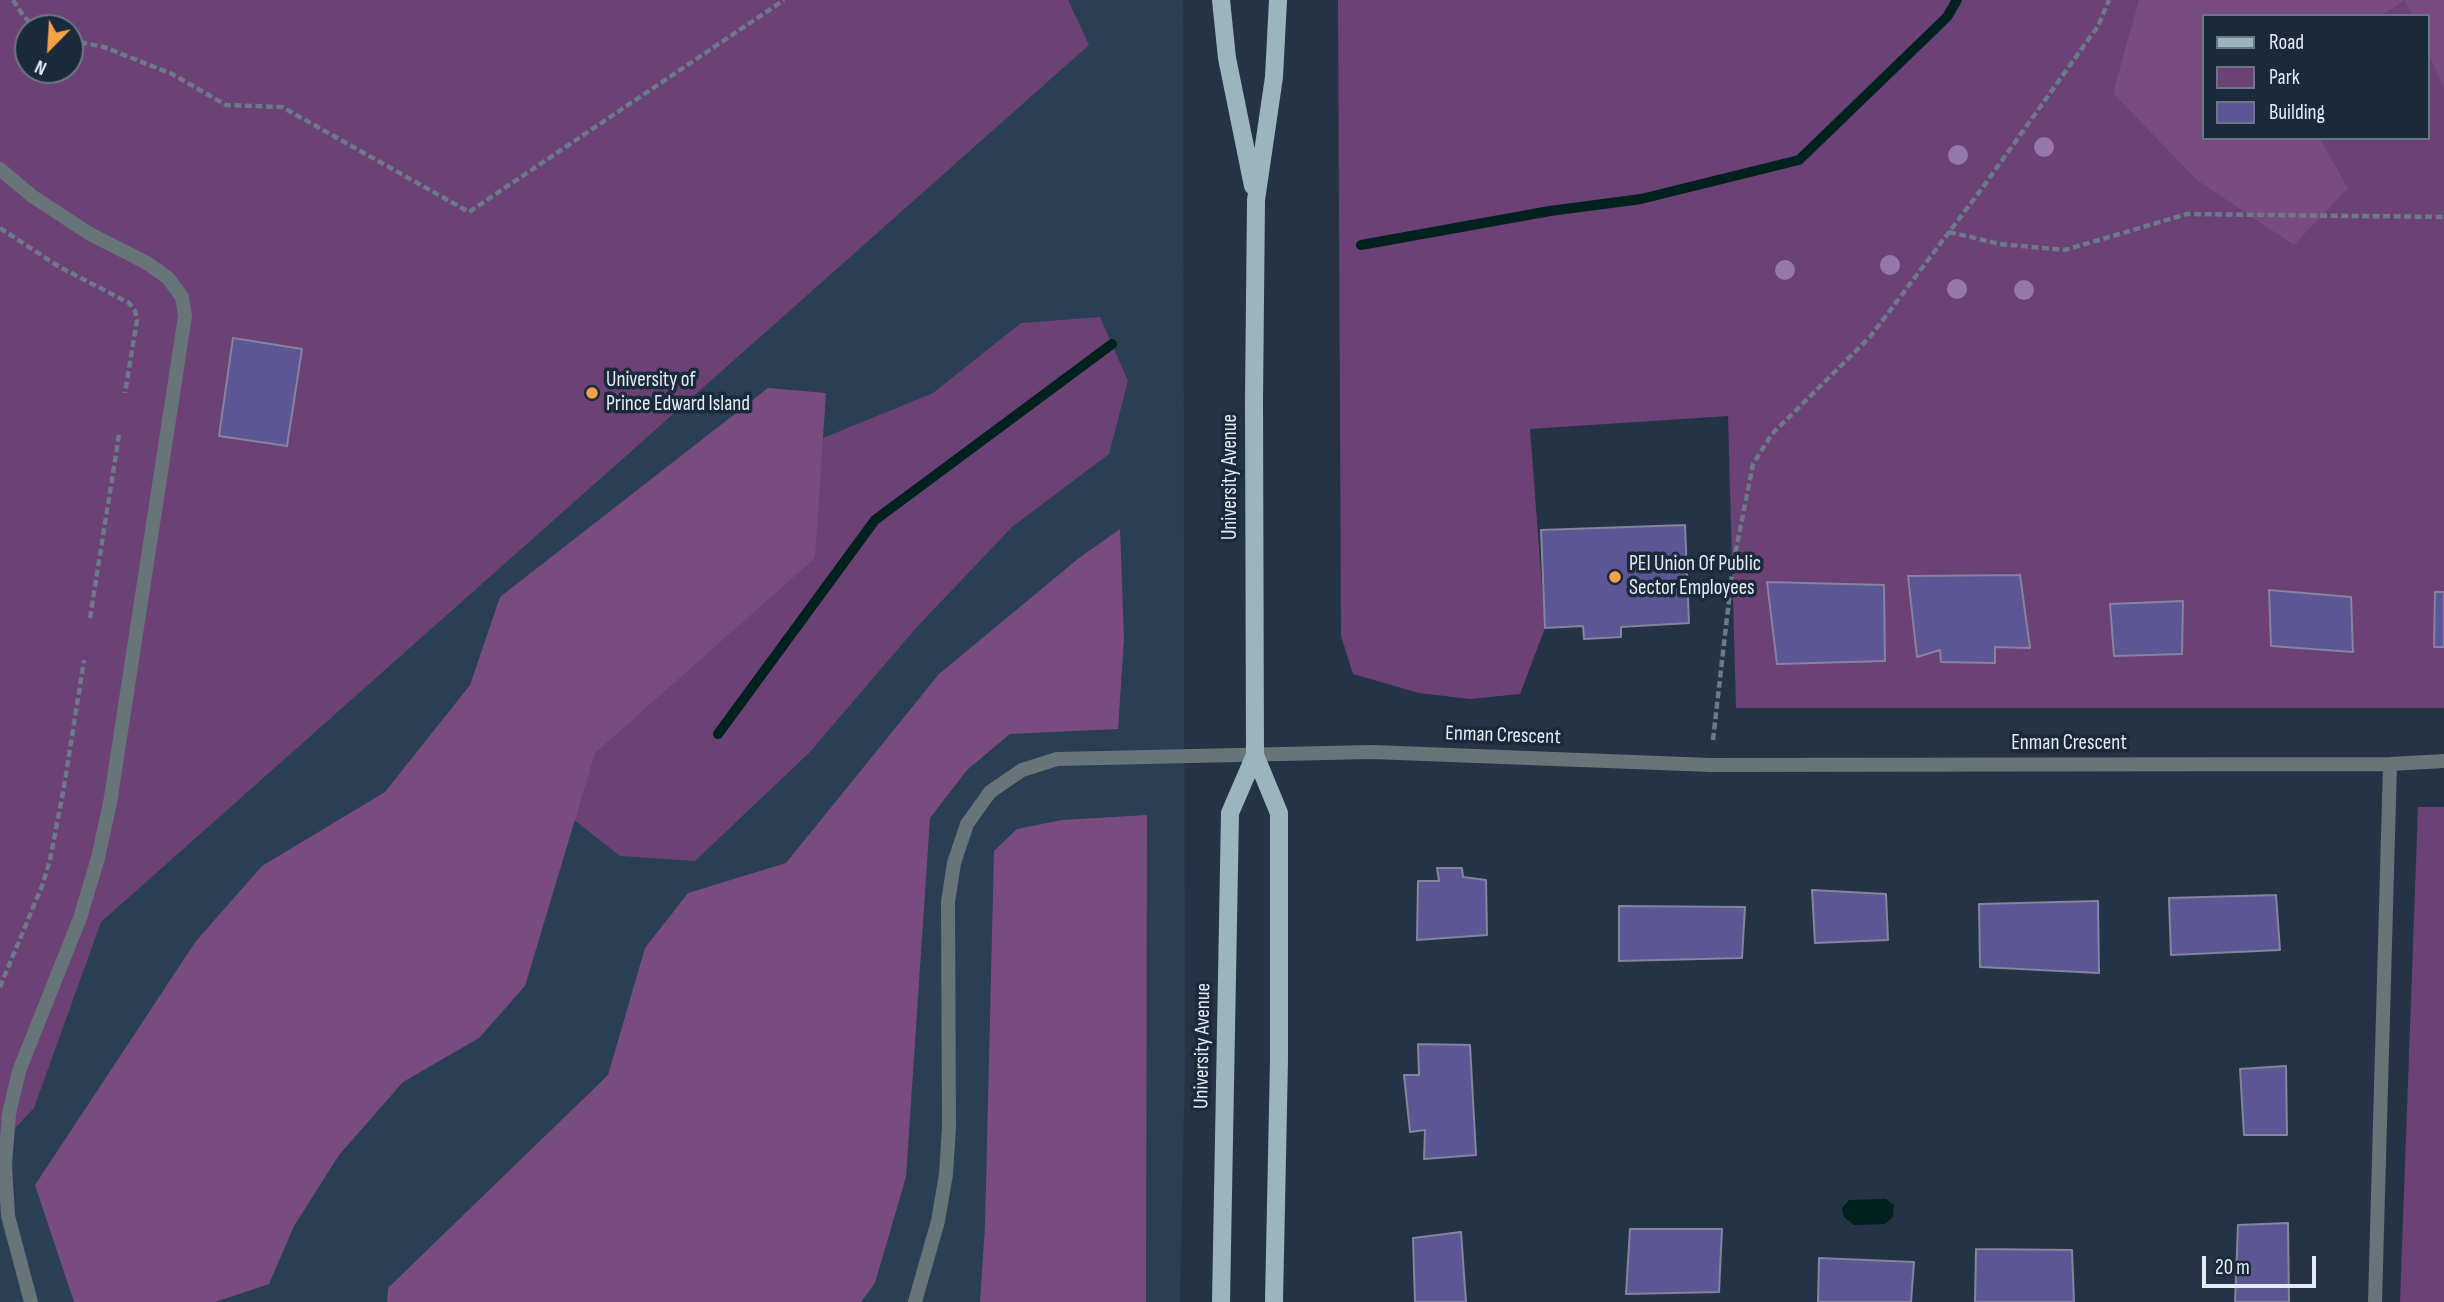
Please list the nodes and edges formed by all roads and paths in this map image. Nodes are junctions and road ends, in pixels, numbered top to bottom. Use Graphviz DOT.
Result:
graph roads {
  1 [pos="784,0"];
  2 [pos="1221,0"];
  3 [pos="1278,0"];
  4 [pos="2109,0"];
  5 [pos="84,43"];
  6 [pos="0,169"];
  7 [pos="1256,200"];
  8 [pos="2444,217"];
  9 [pos="0,229"];
  10 [pos="1949,232"];
  11 [pos="125,393"];
  12 [pos="119,435"];
  13 [pos="90,618"];
  14 [pos="84,660"];
  15 [pos="1255,755"];
  16 [pos="2444,761"];
  17 [pos="2390,764"];
  18 [pos="1711,765"];
  19 [pos="0,987"];
  20 [pos="31,1302"];
  21 [pos="915,1302"];
  22 [pos="1221,1302"];
  23 [pos="1274,1302"];
  24 [pos="2375,1302"];
  1 -- 5 [label="path"];
  2 -- 7 [label="main road, University Avenue"];
  3 -- 7 [label="main road, University Avenue"];
  4 -- 10 [label="path"];
  6 -- 20 [label="street"];
  7 -- 15 [label="main road, University Avenue"];
  8 -- 10 [label="path"];
  9 -- 11 [label="path"];
  10 -- 18 [label="path"];
  12 -- 13 [label="path"];
  14 -- 19 [label="path"];
  15 -- 18 [label="street, Enman Crescent"];
  15 -- 21 [label="street, Enman Crescent"];
  15 -- 22 [label="main road, University Avenue"];
  15 -- 23 [label="main road, University Avenue"];
  16 -- 17 [label="street, Enman Crescent"];
  17 -- 18 [label="street, Enman Crescent"];
  17 -- 24 [label="street"];
}
